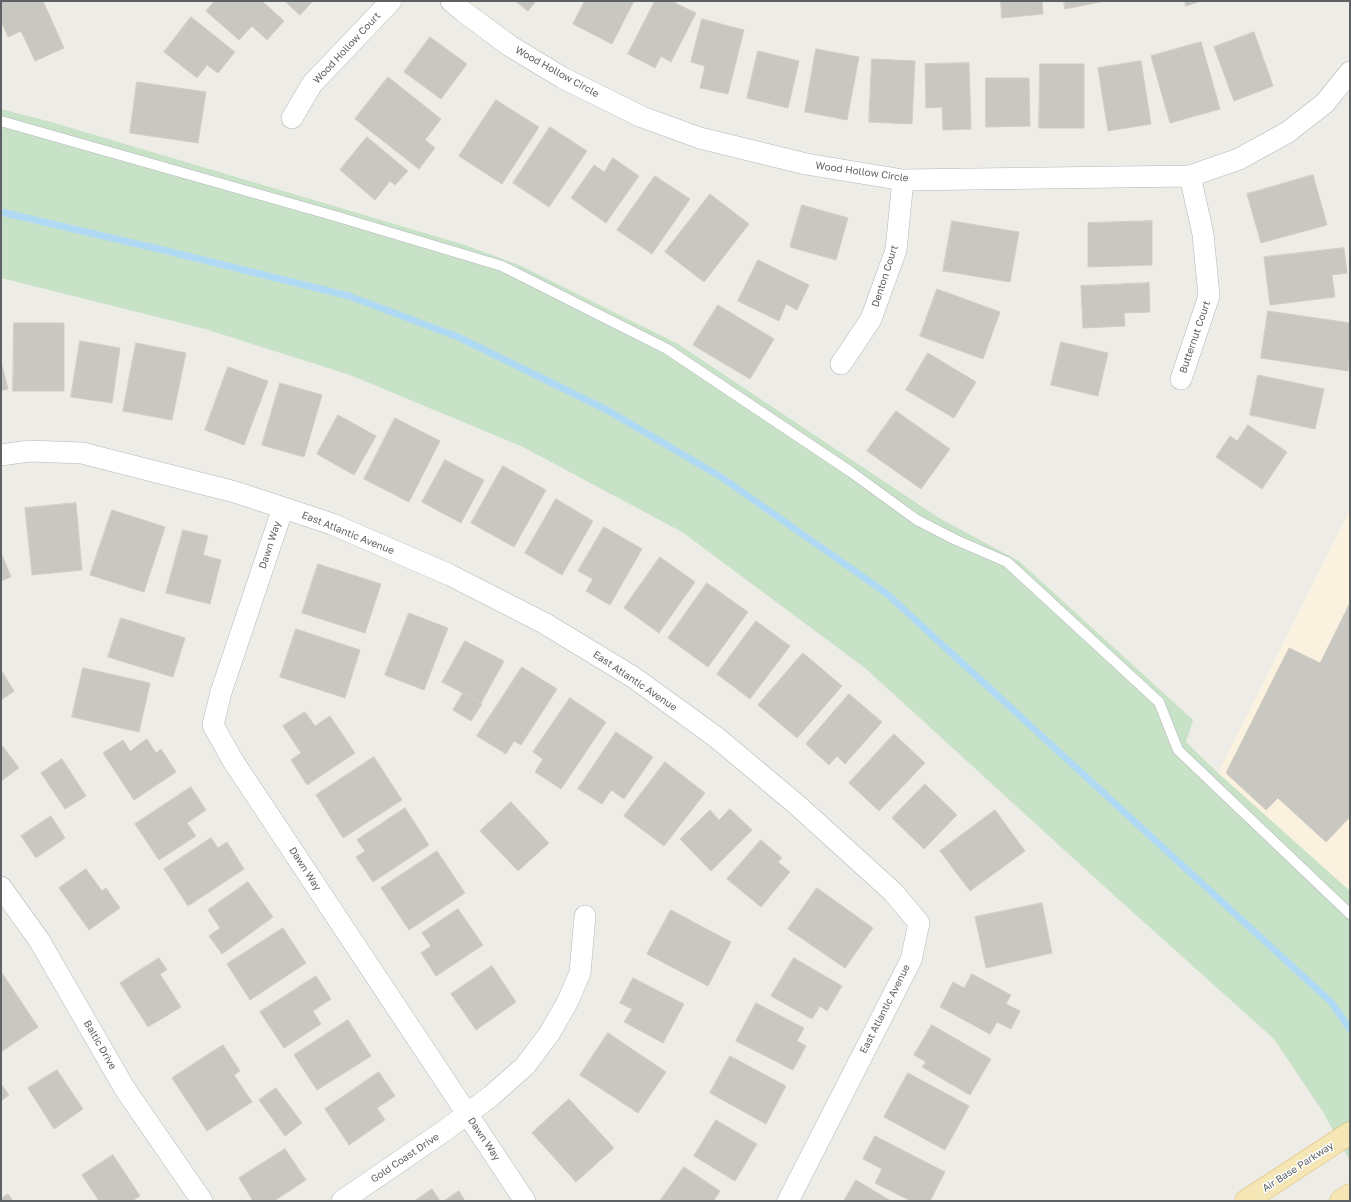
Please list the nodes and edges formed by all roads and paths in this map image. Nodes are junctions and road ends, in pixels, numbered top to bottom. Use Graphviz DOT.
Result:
graph roads {
  1 [pos="391,1"];
  2 [pos="451,1"];
  3 [pos="1350,72"];
  4 [pos="292,118"];
  5 [pos="1,121"];
  6 [pos="1190,176"];
  7 [pos="904,180"];
  8 [pos="841,364"];
  9 [pos="1181,379"];
  10 [pos="1,455"];
  11 [pos="282,508"];
  12 [pos="1,888"];
  13 [pos="1350,914"];
  14 [pos="585,916"];
  15 [pos="467,1114"];
  16 [pos="1350,1133"];
  17 [pos="1350,1195"];
  18 [pos="202,1201"];
  19 [pos="342,1201"];
  20 [pos="526,1201"];
  21 [pos="788,1201"];
  22 [pos="1246,1201"];
  23 [pos="1341,1201"];
  1 -- 4 [label="street, Wood Hollow Court"];
  2 -- 7 [label="street, Wood Hollow Circle"];
  3 -- 6 [label="street, Wood Hollow Circle"];
  5 -- 13 [label="lane"];
  6 -- 7 [label="street, Wood Hollow Circle"];
  6 -- 9 [label="street, Butternut Court"];
  7 -- 8 [label="street, Denton Court"];
  10 -- 11 [label="street, East Atlantic Avenue"];
  11 -- 15 [label="street, Dawn Way"];
  11 -- 21 [label="street, East Atlantic Avenue"];
  12 -- 18 [label="street, Baltic Drive"];
  14 -- 15 [label="street, Gold Coast Drive"];
  15 -- 19 [label="street, Gold Coast Drive"];
  15 -- 20 [label="street, Dawn Way"];
  16 -- 22 [label="main road, Air Base Parkway"];
  17 -- 23 [label="main road"];
}
